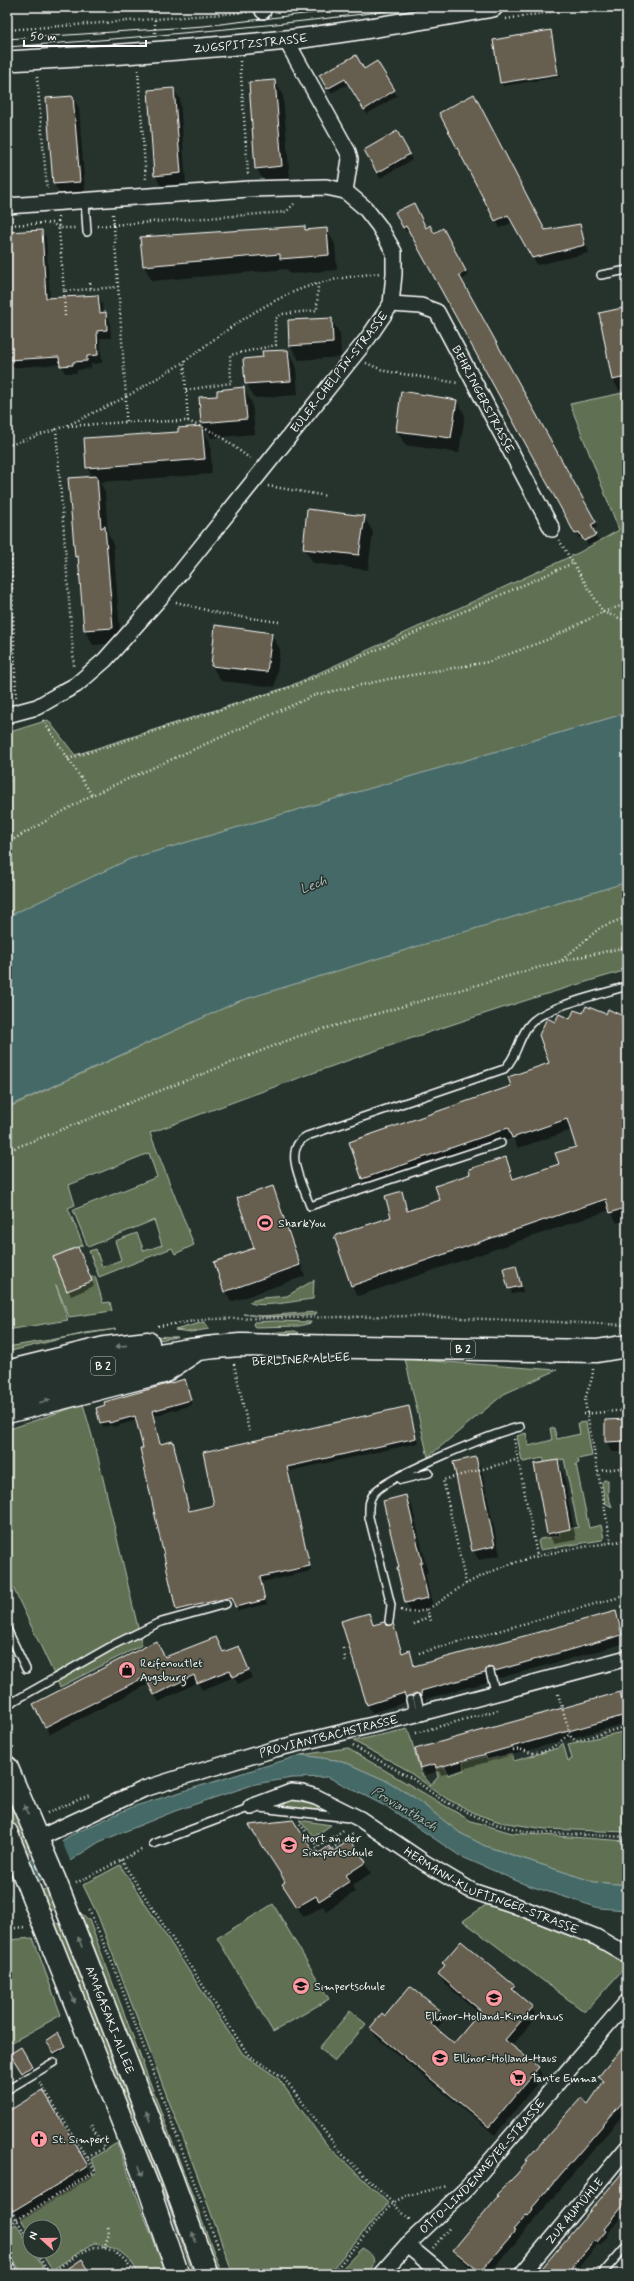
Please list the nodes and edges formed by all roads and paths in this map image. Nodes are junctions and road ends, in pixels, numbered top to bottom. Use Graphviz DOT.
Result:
graph roads {
  1 [pos="291,7"];
  2 [pos="492,7"];
  3 [pos="262,9"];
  4 [pos="155,20"];
  5 [pos="7,30"];
  6 [pos="286,40"];
  7 [pos="155,41"];
  8 [pos="240,57"];
  9 [pos="7,61"];
  10 [pos="137,66"];
  11 [pos="37,74"];
  12 [pos="249,189"];
  13 [pos="345,191"];
  14 [pos="148,196"];
  15 [pos="112,199"];
  16 [pos="85,201"];
  17 [pos="301,202"];
  18 [pos="52,203"];
  19 [pos="7,206"];
  20 [pos="7,226"];
  21 [pos="114,226"];
  22 [pos="59,228"];
  23 [pos="87,229"];
  24 [pos="627,270"];
  25 [pos="394,274"];
  26 [pos="601,275"];
  27 [pos="90,283"];
  28 [pos="318,284"];
  29 [pos="118,287"];
  30 [pos="91,289"];
  31 [pos="64,291"];
  32 [pos="391,304"];
  33 [pos="65,316"];
  34 [pos="354,354"];
  35 [pos="184,362"];
  36 [pos="477,384"];
  37 [pos="186,390"];
  38 [pos="126,397"];
  39 [pos="188,421"];
  40 [pos="126,422"];
  41 [pos="66,426"];
  42 [pos="56,429"];
  43 [pos="7,440"];
  44 [pos="7,446"];
  45 [pos="263,469"];
  46 [pos="252,483"];
  47 [pos="327,496"];
  48 [pos="552,529"];
  49 [pos="573,563"];
  50 [pos="160,598"];
  51 [pos="627,604"];
  52 [pos="603,612"];
  53 [pos="627,621"];
  54 [pos="279,622"];
  55 [pos="76,685"];
  56 [pos="37,707"];
  57 [pos="12,714"];
  58 [pos="68,759"];
  59 [pos="92,795"];
  60 [pos="7,843"];
  61 [pos="627,917"];
  62 [pos="627,947"];
  63 [pos="561,961"];
  64 [pos="627,986"];
  65 [pos="501,1143"];
  66 [pos="7,1151"];
  67 [pos="627,1325"];
  68 [pos="154,1327"];
  69 [pos="627,1346"];
  70 [pos="201,1348"];
  71 [pos="241,1363"];
  72 [pos="233,1364"];
  73 [pos="226,1365"];
  74 [pos="586,1369"];
  75 [pos="593,1369"];
  76 [pos="600,1369"];
  77 [pos="7,1372"];
  78 [pos="7,1392"];
  79 [pos="627,1410"];
  80 [pos="7,1412"];
  81 [pos="587,1413"];
  82 [pos="583,1414"];
  83 [pos="516,1428"];
  84 [pos="249,1431"];
  85 [pos="519,1459"];
  86 [pos="627,1467"];
  87 [pos="598,1471"];
  88 [pos="429,1473"];
  89 [pos="391,1482"];
  90 [pos="627,1540"];
  91 [pos="611,1543"];
  92 [pos="538,1554"];
  93 [pos="466,1584"];
  94 [pos="627,1595"];
  95 [pos="226,1604"];
  96 [pos="391,1605"];
  97 [pos="427,1608"];
  98 [pos="429,1616"];
  99 [pos="389,1621"];
  100 [pos="433,1621"];
  101 [pos="414,1625"];
  102 [pos="7,1629"];
  103 [pos="343,1648"];
  104 [pos="419,1653"];
  105 [pos="627,1658"];
  106 [pos="346,1662"];
  107 [pos="26,1669"];
  108 [pos="490,1672"];
  109 [pos="496,1694"];
  110 [pos="558,1694"];
  111 [pos="414,1699"];
  112 [pos="7,1705"];
  113 [pos="418,1714"];
  114 [pos="627,1726"];
  115 [pos="344,1732"];
  116 [pos="570,1734"];
  117 [pos="513,1750"];
  118 [pos="7,1767"];
  119 [pos="251,1807"];
  120 [pos="360,1819"];
  121 [pos="299,1822"];
  122 [pos="348,1837"];
  123 [pos="627,1837"];
  124 [pos="40,1842"];
  125 [pos="153,1844"];
  126 [pos="11,1847"];
  127 [pos="318,1847"];
  128 [pos="332,1849"];
  129 [pos="309,1853"];
  130 [pos="121,1860"];
  131 [pos="66,1883"];
  132 [pos="88,1909"];
  133 [pos="31,1926"];
  134 [pos="7,1929"];
  135 [pos="627,1955"];
  136 [pos="627,2002"];
  137 [pos="54,2062"];
  138 [pos="41,2082"];
  139 [pos="7,2090"];
  140 [pos="90,2123"];
  141 [pos="627,2148"];
  142 [pos="87,2158"];
  143 [pos="467,2188"];
  144 [pos="392,2203"];
  145 [pos="7,2204"];
  146 [pos="17,2220"];
  147 [pos="412,2222"];
  148 [pos="7,2226"];
  149 [pos="22,2228"];
  150 [pos="108,2228"];
  151 [pos="407,2245"];
  152 [pos="627,2245"];
  153 [pos="104,2248"];
  154 [pos="220,2252"];
  155 [pos="41,2259"];
  156 [pos="7,2268"];
  157 [pos="10,2274"];
  158 [pos="49,2274"];
  159 [pos="135,2274"];
  160 [pos="178,2274"];
  161 [pos="207,2274"];
  162 [pos="332,2274"];
  163 [pos="381,2274"];
  164 [pos="442,2274"];
  165 [pos="522,2274"];
  166 [pos="602,2274"];
  1 -- 3 [label="path"];
  2 -- 6 [label="street, ZUGSPITZSTRASSE"];
  3 -- 4 [label="path"];
  4 -- 5 [label="path"];
  4 -- 7 [label="path"];
  6 -- 9 [label="street, ZUGSPITZSTRASSE"];
  6 -- 13 [label="street"];
  8 -- 12 [label="path"];
  10 -- 14 [label="path"];
  11 -- 18 [label="path"];
  12 -- 13 [label="street, EULER-CHELPIN-STRASSE"];
  12 -- 14 [label="street, EULER-CHELPIN-STRASSE"];
  13 -- 25 [label="street, EULER-CHELPIN-STRASSE"];
  14 -- 15 [label="street, EULER-CHELPIN-STRASSE"];
  15 -- 16 [label="street, EULER-CHELPIN-STRASSE"];
  15 -- 21 [label="path"];
  16 -- 18 [label="street, EULER-CHELPIN-STRASSE"];
  16 -- 23 [label="lane"];
  17 -- 21 [label="path"];
  18 -- 19 [label="street, EULER-CHELPIN-STRASSE"];
  18 -- 22 [label="path"];
  20 -- 22 [label="path"];
  21 -- 23 [label="path"];
  21 -- 29 [label="path"];
  22 -- 23 [label="path"];
  22 -- 31 [label="path"];
  24 -- 26 [label="lane"];
  25 -- 28 [label="path"];
  25 -- 32 [label="street, EULER-CHELPIN-STRASSE"];
  27 -- 30 [label="path"];
  28 -- 35 [label="path"];
  28 -- 37 [label="path"];
  29 -- 30 [label="path"];
  29 -- 38 [label="path"];
  30 -- 31 [label="path"];
  31 -- 33 [label="path"];
  32 -- 34 [label="street, EULER-CHELPIN-STRASSE"];
  32 -- 36 [label="street, BEHRINGERSTRASSE"];
  34 -- 36 [label="path"];
  34 -- 45 [label="street, EULER-CHELPIN-STRASSE"];
  35 -- 37 [label="path"];
  35 -- 38 [label="path"];
  36 -- 48 [label="street, BEHRINGERSTRASSE"];
  37 -- 39 [label="path"];
  38 -- 40 [label="path"];
  38 -- 41 [label="path"];
  39 -- 40 [label="path"];
  39 -- 45 [label="path"];
  40 -- 41 [label="path"];
  41 -- 42 [label="path"];
  42 -- 44 [label="path"];
  42 -- 55 [label="path"];
  43 -- 44 [label="path"];
  44 -- 57 [label="path"];
  45 -- 46 [label="street, EULER-CHELPIN-STRASSE"];
  46 -- 47 [label="path"];
  46 -- 50 [label="street, EULER-CHELPIN-STRASSE"];
  48 -- 49 [label="path"];
  49 -- 52 [label="path"];
  49 -- 58 [label="path"];
  50 -- 54 [label="path"];
  50 -- 55 [label="street, EULER-CHELPIN-STRASSE"];
  51 -- 52 [label="path"];
  52 -- 53 [label="path"];
  52 -- 59 [label="path"];
  55 -- 56 [label="street, EULER-CHELPIN-STRASSE"];
  56 -- 57 [label="street, EULER-CHELPIN-STRASSE"];
  56 -- 58 [label="path"];
  58 -- 59 [label="path"];
  59 -- 60 [label="path"];
  61 -- 63 [label="path"];
  62 -- 63 [label="path"];
  63 -- 66 [label="path"];
  64 -- 65 [label="lane"];
  67 -- 68 [label="path"];
  69 -- 70 [label="main road, BERLINER ALLEE / B 2"];
  70 -- 77 [label="main road, one-way"];
  70 -- 78 [label="main road, BERLINER ALLEE / B 2"];
  80 -- 70 [label="main road, one-way"];
  71 -- 72 [label="path, BERLINER ALLEE"];
  72 -- 73 [label="path, BERLINER ALLEE"];
  72 -- 84 [label="path"];
  74 -- 75 [label="path"];
  75 -- 76 [label="path"];
  75 -- 81 [label="path"];
  79 -- 81 [label="path"];
  81 -- 82 [label="path"];
  81 -- 87 [label="path"];
  83 -- 85 [label="path"];
  83 -- 89 [label="lane"];
  85 -- 92 [label="path"];
  85 -- 93 [label="path"];
  86 -- 87 [label="path"];
  87 -- 91 [label="path"];
  88 -- 89 [label="lane"];
  89 -- 96 [label="lane"];
  90 -- 91 [label="path"];
  91 -- 92 [label="path"];
  92 -- 93 [label="path"];
  93 -- 97 [label="path"];
  94 -- 104 [label="path"];
  95 -- 112 [label="lane"];
  96 -- 97 [label="path"];
  96 -- 99 [label="lane"];
  97 -- 98 [label="path"];
  98 -- 100 [label="path"];
  98 -- 101 [label="path"];
  102 -- 107 [label="lane"];
  103 -- 106 [label="path"];
  105 -- 109 [label="street, PROVIANTBACHSTRASSE"];
  108 -- 109 [label="lane"];
  109 -- 113 [label="street, PROVIANTBACHSTRASSE"];
  110 -- 116 [label="path"];
  111 -- 113 [label="lane"];
  113 -- 115 [label="street, PROVIANTBACHSTRASSE"];
  114 -- 116 [label="path"];
  115 -- 123 [label="path"];
  115 -- 124 [label="street, PROVIANTBACHSTRASSE"];
  116 -- 117 [label="path"];
  124 -- 118 [label="main road, AMAGASAKI-ALLEE, one-way"];
  119 -- 120 [label="lane, HERMANN-KLUFTINGER-STRASSE"];
  119 -- 120 [label="street, HERMANN-KLUFTINGER-STRASSE"];
  119 -- 125 [label="lane, HERMANN-KLUFTINGER-STRASSE"];
  120 -- 127 [label="path"];
  120 -- 135 [label="street, HERMANN-KLUFTINGER-STRASSE"];
  121 -- 127 [label="path"];
  122 -- 128 [label="path"];
  124 -- 131 [label="main road, AMAGASAKI-ALLEE"];
  125 -- 130 [label="path"];
  126 -- 160 [label="main road, one-way"];
  127 -- 129 [label="path"];
  130 -- 131 [label="path"];
  130 -- 144 [label="path"];
  161 -- 131 [label="main road, AMAGASAKI-ALLEE, one-way"];
  132 -- 154 [label="path, AMAGASAKI-ALLEE"];
  133 -- 134 [label="path"];
  136 -- 143 [label="street, OTTO-LINDENMEYER-STRASSE"];
  137 -- 139 [label="lane"];
  138 -- 142 [label="path"];
  140 -- 142 [label="path"];
  141 -- 165 [label="street, ZUR AUMÜHLE"];
  142 -- 146 [label="path"];
  143 -- 144 [label="path"];
  143 -- 151 [label="street, OTTO-LINDENMEYER-STRASSE"];
  144 -- 147 [label="path"];
  144 -- 162 [label="path"];
  145 -- 146 [label="path"];
  146 -- 148 [label="path"];
  146 -- 149 [label="path"];
  150 -- 153 [label="path"];
  151 -- 163 [label="street, OTTO-LINDENMEYER-STRASSE"];
  151 -- 164 [label="street"];
  152 -- 166 [label="lane"];
  153 -- 158 [label="path"];
  153 -- 159 [label="path"];
  155 -- 158 [label="path"];
  156 -- 157 [label="street"];
}
